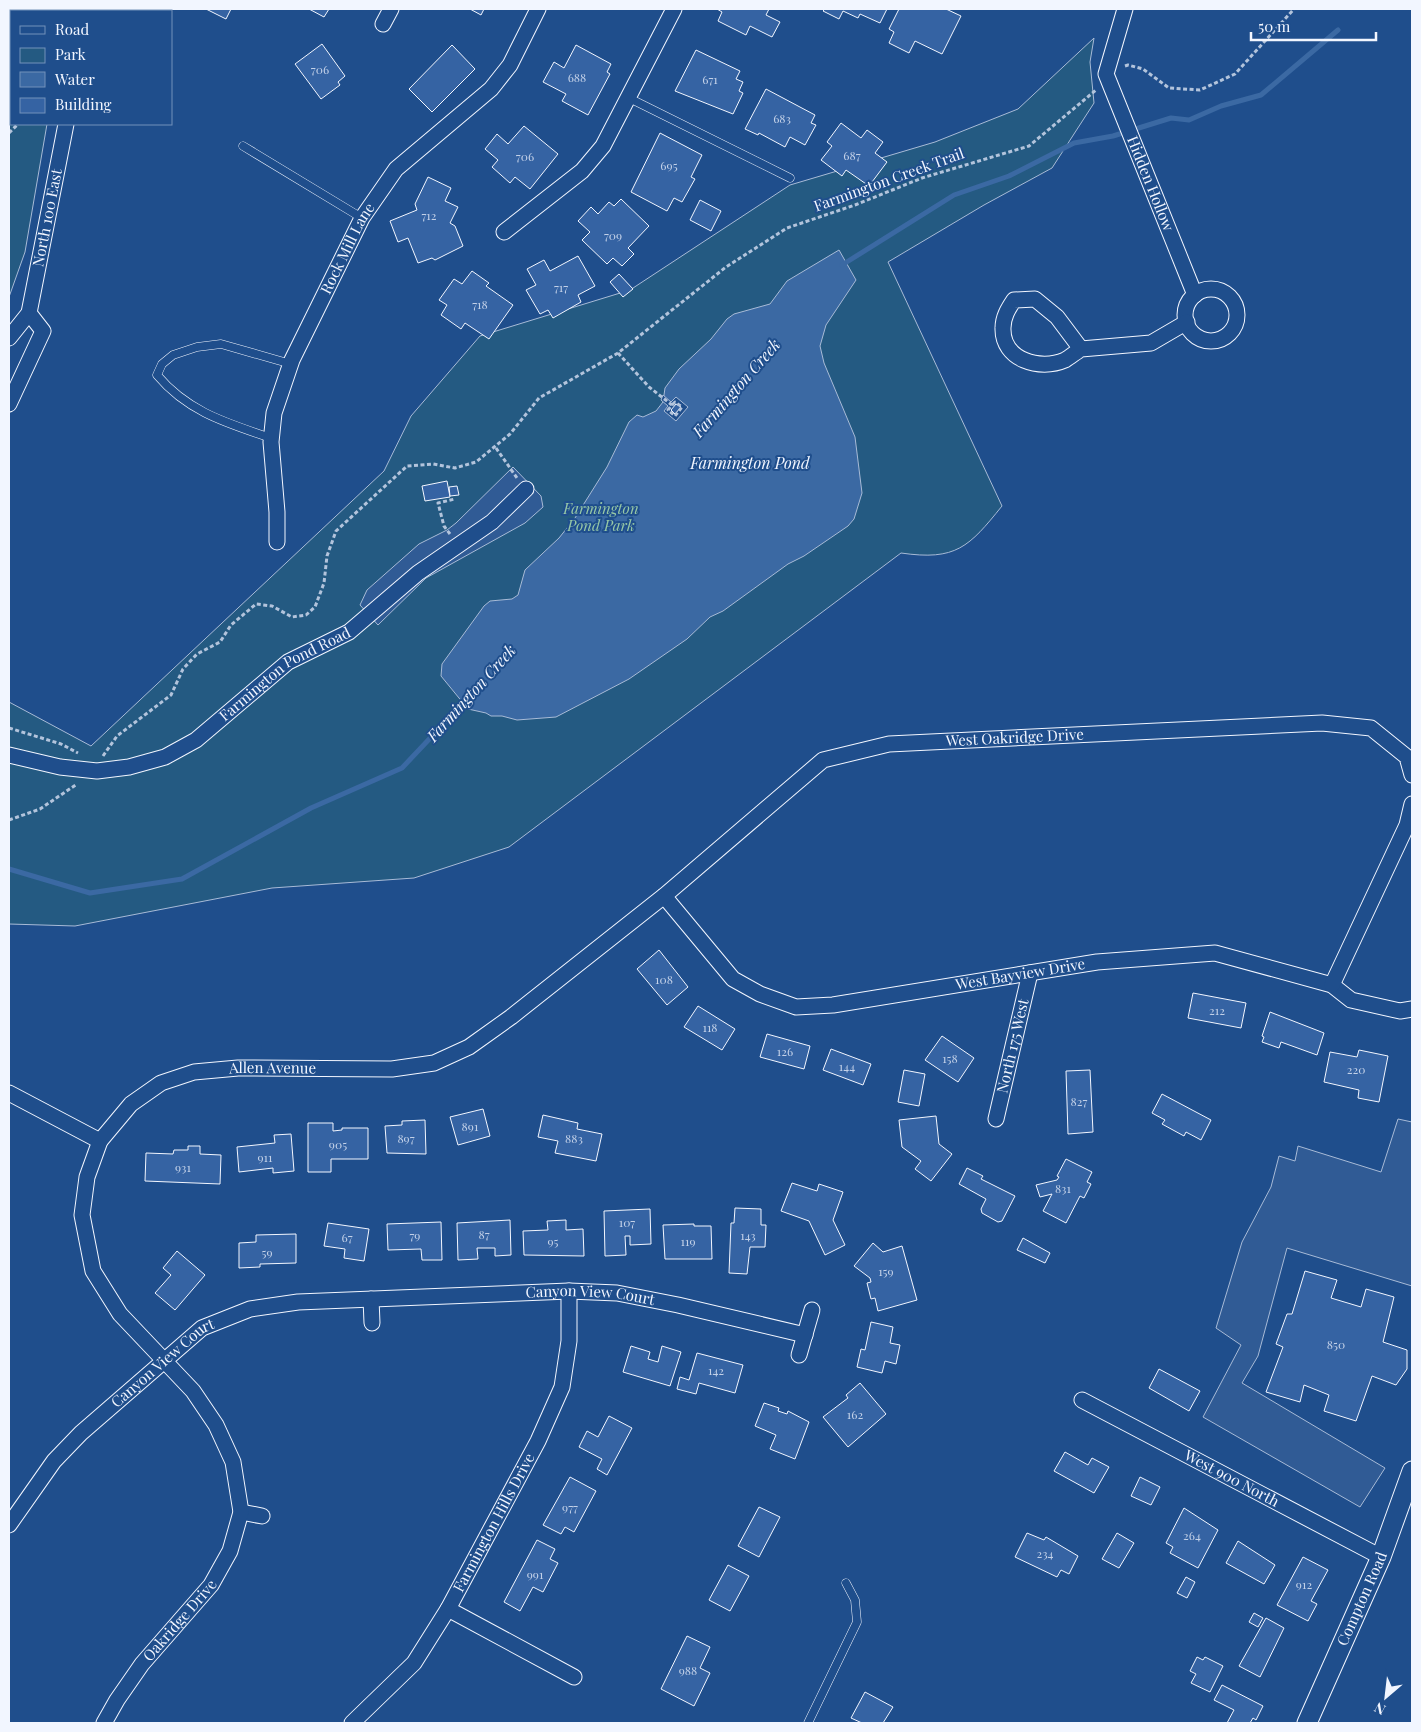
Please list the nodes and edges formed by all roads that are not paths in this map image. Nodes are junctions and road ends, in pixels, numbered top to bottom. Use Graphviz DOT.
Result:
graph roads {
  1 [pos="391,9"];
  2 [pos="538,9"];
  3 [pos="674,9"];
  4 [pos="1125,9"];
  5 [pos="383,24"];
  6 [pos="627,97"];
  7 [pos="66,125"];
  8 [pos="243,146"];
  9 [pos="790,178"];
  10 [pos="362,218"];
  11 [pos="504,232"];
  12 [pos="1195,295"];
  13 [pos="29,313"];
  14 [pos="1186,322"];
  15 [pos="9,338"];
  16 [pos="1081,349"];
  17 [pos="291,364"];
  18 [pos="9,404"];
  19 [pos="271,438"];
  20 [pos="526,489"];
  21 [pos="276,542"];
  22 [pos="9,755"];
  23 [pos="1412,775"];
  24 [pos="1412,804"];
  25 [pos="664,896"];
  26 [pos="1030,973"];
  27 [pos="1332,985"];
  28 [pos="1412,1009"];
  29 [pos="9,1092"];
  30 [pos="996,1119"];
  31 [pos="100,1141"];
  32 [pos="569,1291"];
  33 [pos="371,1299"];
  34 [pos="812,1310"];
  35 [pos="372,1322"];
  36 [pos="805,1335"];
  37 [pos="799,1355"];
  38 [pos="165,1360"];
  39 [pos="1082,1400"];
  40 [pos="1412,1471"];
  41 [pos="241,1512"];
  42 [pos="262,1516"];
  43 [pos="10,1520"];
  44 [pos="1381,1557"];
  45 [pos="846,1583"];
  46 [pos="448,1609"];
  47 [pos="574,1677"];
  48 [pos="104,1723"];
  49 [pos="352,1723"];
  50 [pos="808,1723"];
  51 [pos="1307,1723"];
  1 -- 5 [label="street"];
  2 -- 10 [label="street, Rock Mill Lane"];
  3 -- 6 [label="street"];
  4 -- 12 [label="street, Hidden Hollow"];
  6 -- 9 [label="lane"];
  6 -- 11 [label="street"];
  7 -- 13 [label="street, North 100 East"];
  8 -- 10 [label="lane"];
  10 -- 17 [label="street, Rock Mill Lane"];
  12 -- 14 [label="street"];
  12 -- 14 [label="street"];
  13 -- 15 [label="street"];
  13 -- 18 [label="street"];
  14 -- 16 [label="street"];
  16 -- 16 [label="street"];
  17 -- 19 [label="street, Rock Mill Lane"];
  17 -- 19 [label="lane"];
  19 -- 21 [label="street, Rock Mill Lane"];
  20 -- 22 [label="street, Farmington Pond Road"];
  23 -- 25 [label="street, West Oakridge Drive"];
  24 -- 27 [label="street"];
  25 -- 26 [label="street, West Bayview Drive"];
  25 -- 31 [label="street, Allen Avenue"];
  26 -- 27 [label="street, West Bayview Drive"];
  26 -- 30 [label="street, North 175 West"];
  27 -- 28 [label="street, West Bayview Drive"];
  29 -- 31 [label="street"];
  31 -- 38 [label="street, Allen Avenue"];
  32 -- 33 [label="street, Canyon View Court"];
  32 -- 36 [label="street, Canyon View Court"];
  32 -- 46 [label="street, Farmington Hills Drive"];
  33 -- 35 [label="street"];
  33 -- 38 [label="street, Canyon View Court"];
  34 -- 36 [label="street"];
  36 -- 37 [label="street"];
  38 -- 41 [label="street, Oakridge Drive"];
  38 -- 43 [label="street, Canyon View Court"];
  39 -- 44 [label="street, West 900 North"];
  40 -- 44 [label="street, Compton Road"];
  41 -- 42 [label="street"];
  41 -- 48 [label="street, Oakridge Drive"];
  44 -- 51 [label="street, Compton Road"];
  45 -- 50 [label="lane"];
  46 -- 47 [label="street"];
  46 -- 49 [label="street, Farmington Hills Drive"];
}
